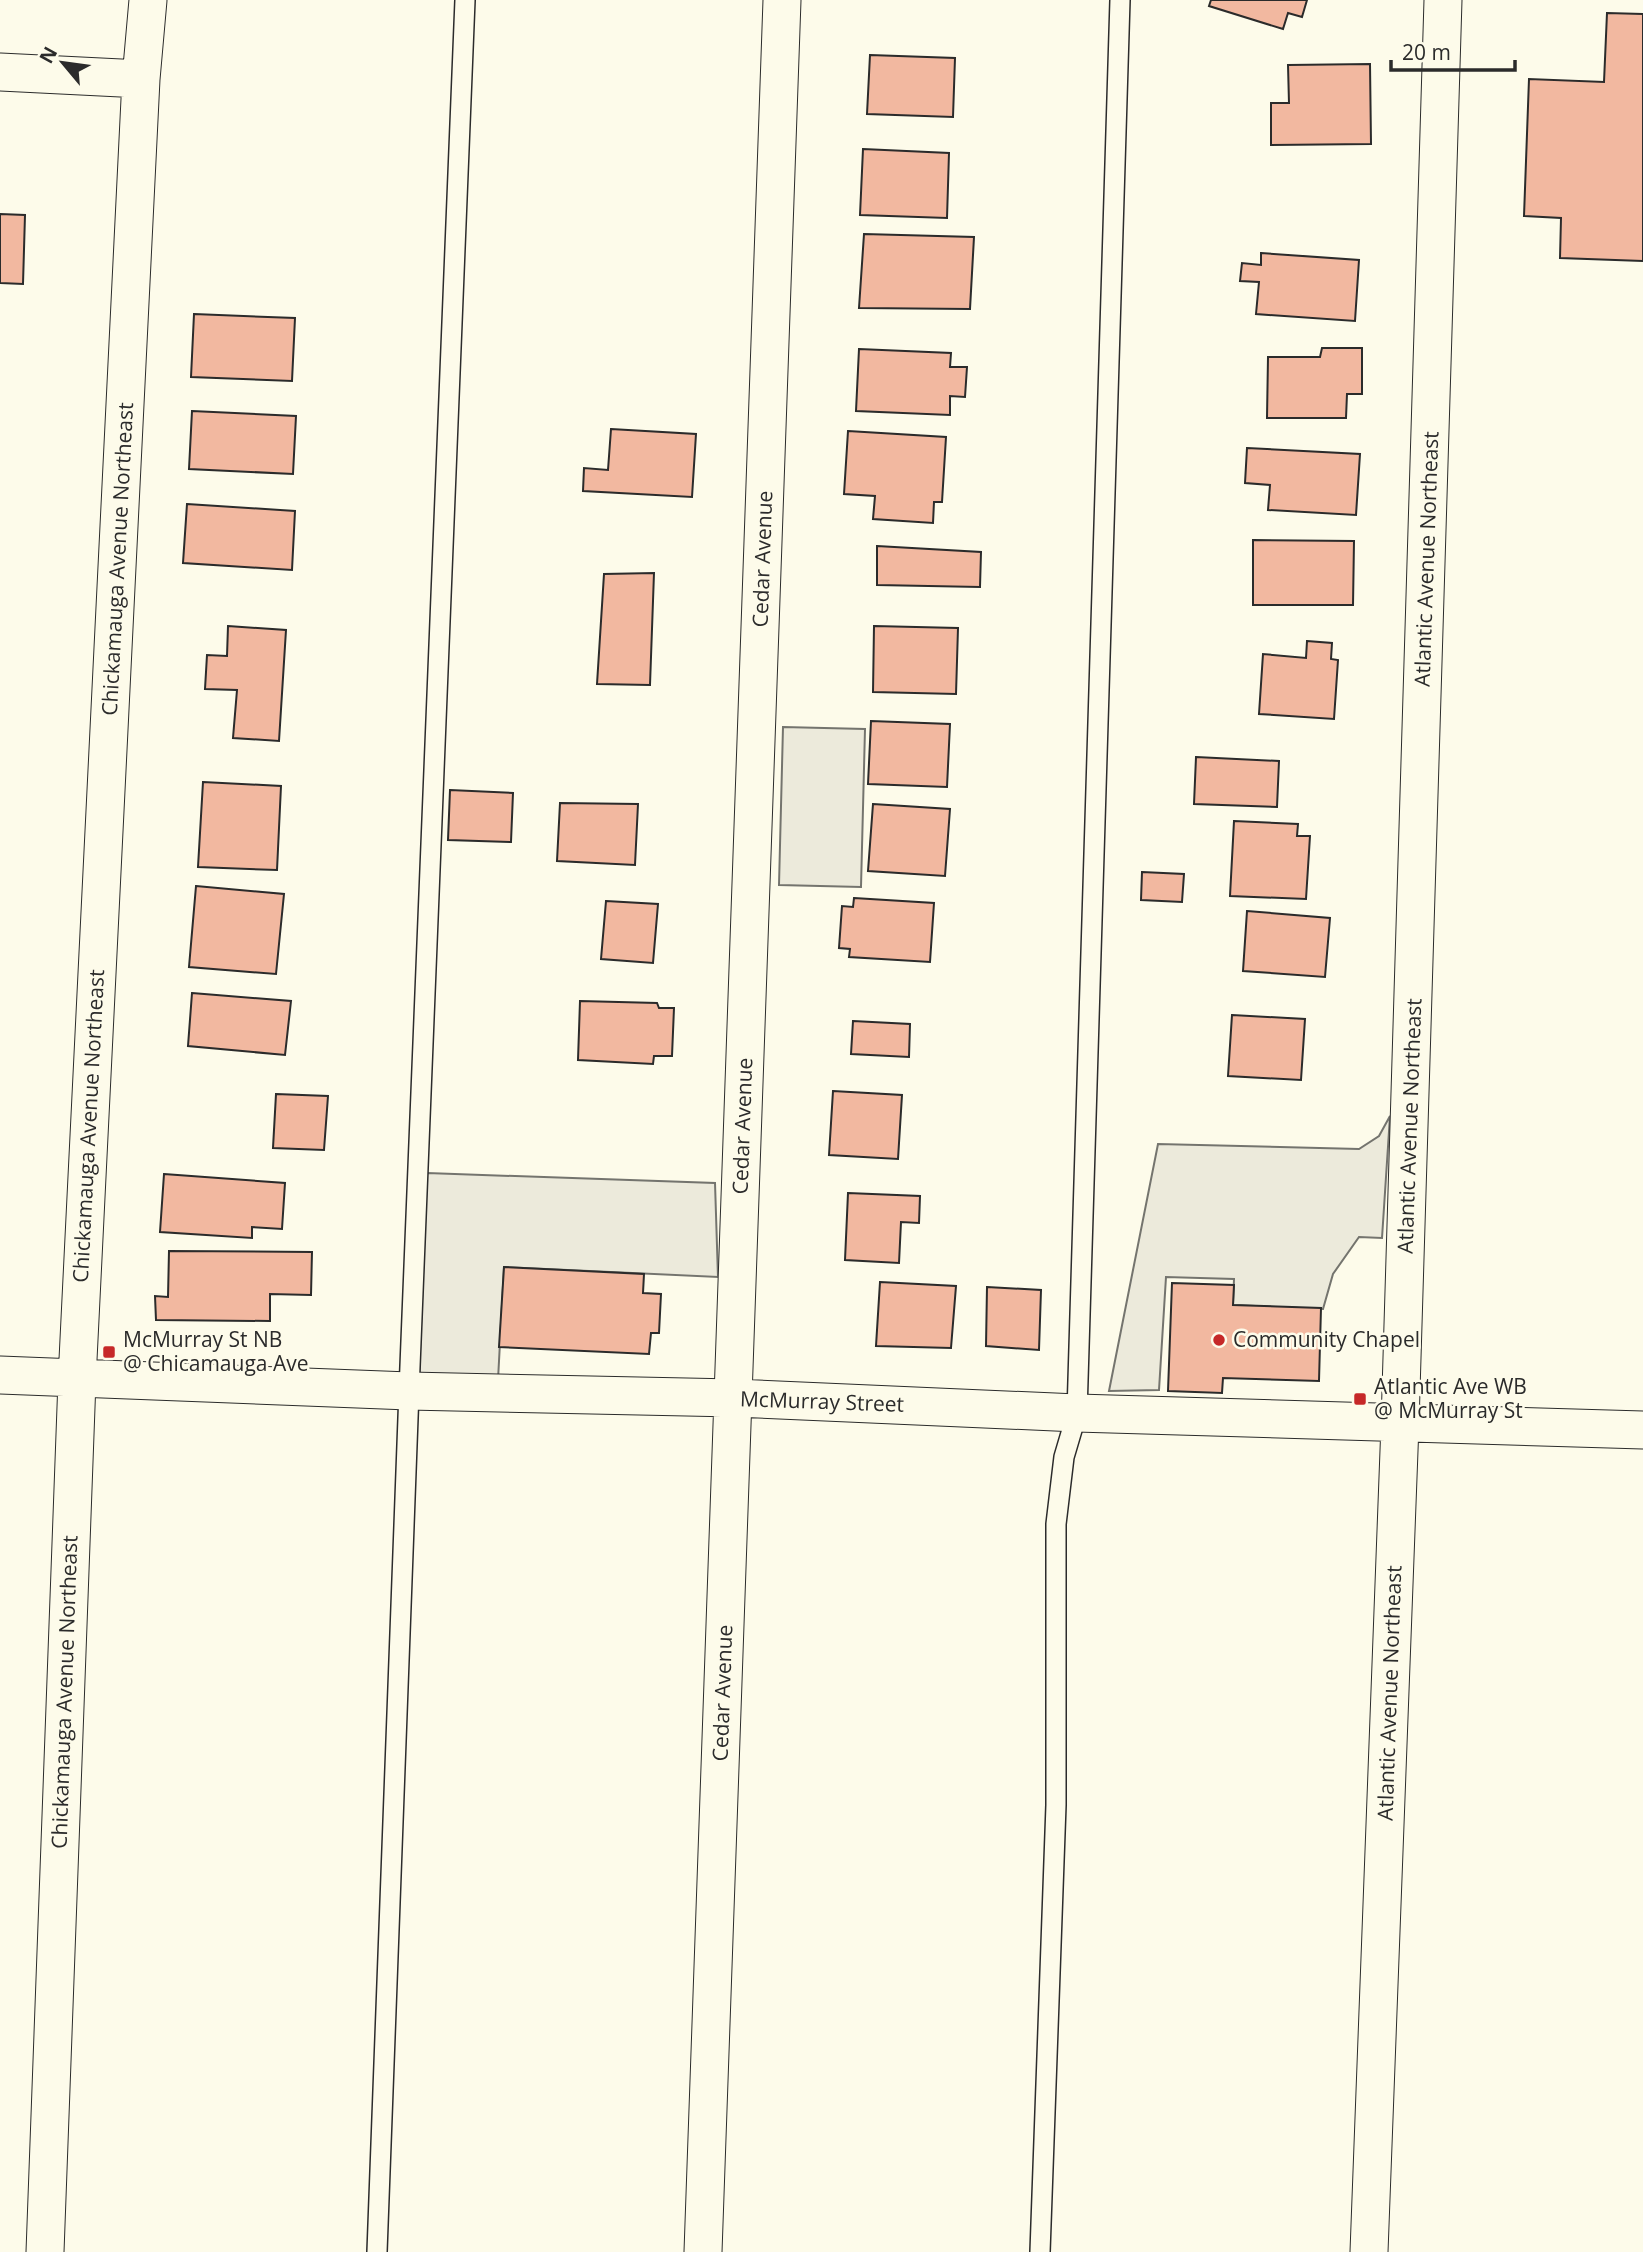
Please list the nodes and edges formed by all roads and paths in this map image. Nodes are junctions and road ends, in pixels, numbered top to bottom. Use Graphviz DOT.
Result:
graph roads {
  1 [pos="148,0"];
  2 [pos="465,0"];
  3 [pos="782,0"];
  4 [pos="1120,0"];
  5 [pos="1443,0"];
  6 [pos="0,72"];
  7 [pos="141,79"];
  8 [pos="0,1375"];
  9 [pos="77,1380"];
  10 [pos="409,1391"];
  11 [pos="734,1398"];
  12 [pos="1077,1413"];
  13 [pos="1400,1424"];
  14 [pos="1643,1430"];
  15 [pos="45,2252"];
  16 [pos="377,2252"];
  17 [pos="703,2252"];
  18 [pos="1040,2252"];
  19 [pos="1369,2252"];
  1 -- 7 [label="street, Chickamauga Avenue Northeast"];
  2 -- 10 [label="lane"];
  3 -- 11 [label="street, Cedar Avenue"];
  4 -- 12 [label="lane"];
  5 -- 13 [label="street, Atlantic Avenue Northeast"];
  6 -- 7 [label="street"];
  7 -- 9 [label="street, Chickamauga Avenue Northeast"];
  8 -- 9 [label="street, McMurray Street"];
  9 -- 10 [label="street, McMurray Street"];
  9 -- 15 [label="street, Chickamauga Avenue Northeast"];
  10 -- 11 [label="street, McMurray Street"];
  10 -- 16 [label="lane"];
  11 -- 12 [label="street, McMurray Street"];
  11 -- 17 [label="street, Cedar Avenue"];
  12 -- 13 [label="street, McMurray Street"];
  12 -- 18 [label="lane"];
  13 -- 14 [label="street, McMurray Street"];
  13 -- 19 [label="street, Atlantic Avenue Northeast"];
}
